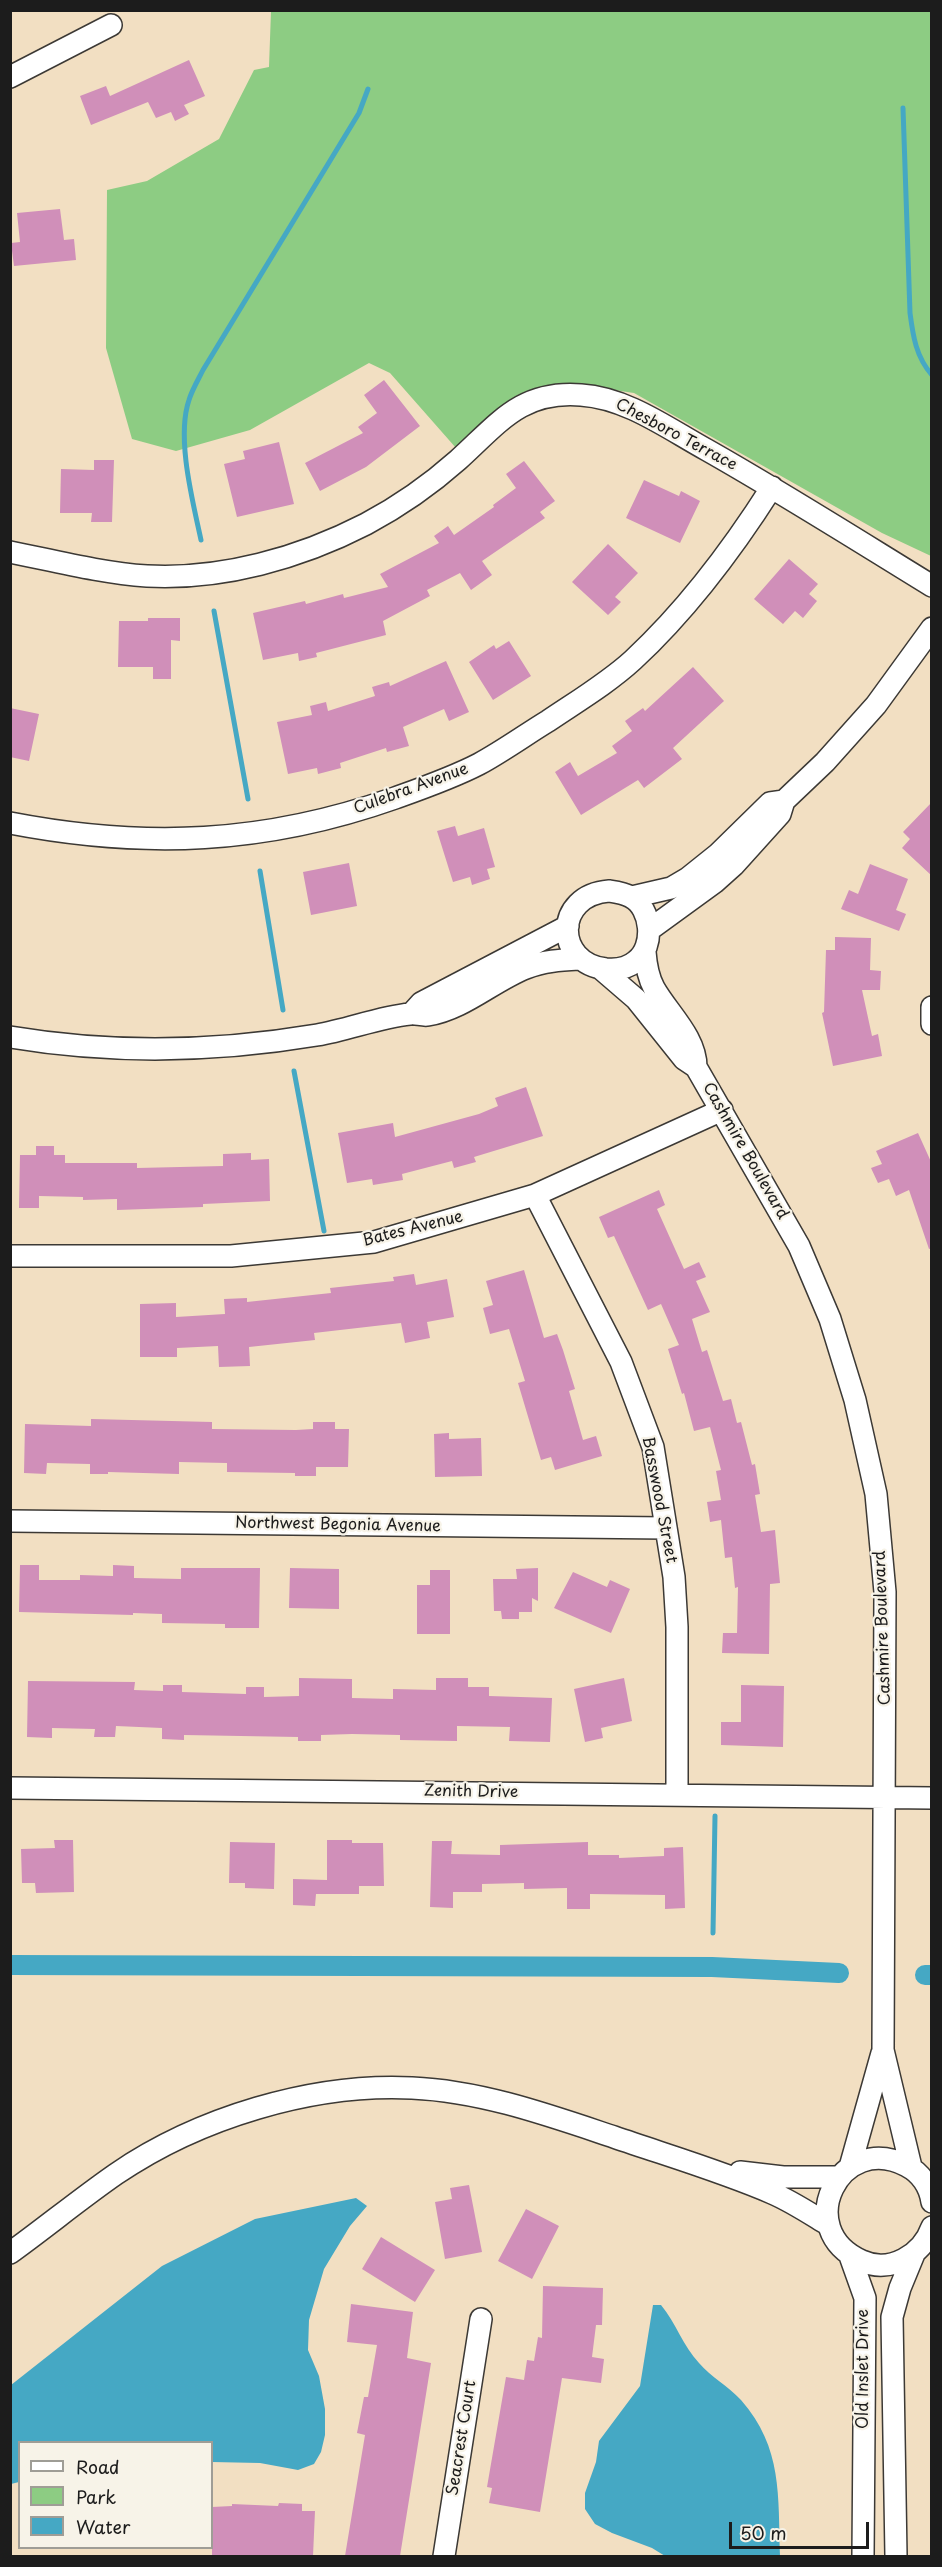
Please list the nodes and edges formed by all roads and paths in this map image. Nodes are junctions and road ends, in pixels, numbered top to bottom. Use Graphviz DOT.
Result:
graph roads {
  1 [pos="111,25"];
  2 [pos="10,77"];
  3 [pos="772,487"];
  4 [pos="10,552"];
  5 [pos="932,586"];
  6 [pos="932,628"];
  7 [pos="784,801"];
  8 [pos="10,823"];
  9 [pos="632,897"];
  10 [pos="568,926"];
  11 [pos="649,930"];
  12 [pos="645,952"];
  13 [pos="579,959"];
  14 [pos="600,968"];
  15 [pos="932,1007"];
  16 [pos="411,1014"];
  17 [pos="932,1024"];
  18 [pos="10,1037"];
  19 [pos="696,1066"];
  20 [pos="722,1110"];
  21 [pos="535,1195"];
  22 [pos="10,1256"];
  23 [pos="10,1521"];
  24 [pos="666,1528"];
  25 [pos="10,1788"];
  26 [pos="677,1794"];
  27 [pos="885,1798"];
  28 [pos="932,1798"];
  29 [pos="883,2050"];
  30 [pos="703,2167"];
  31 [pos="845,2172"];
  32 [pos="922,2175"];
  33 [pos="932,2202"];
  34 [pos="827,2224"];
  35 [pos="931,2231"];
  36 [pos="10,2253"];
  37 [pos="914,2254"];
  38 [pos="850,2256"];
  39 [pos="480,2319"];
  40 [pos="894,2447"];
  41 [pos="864,2448"];
  42 [pos="444,2556"];
  43 [pos="863,2556"];
  44 [pos="896,2556"];
  1 -- 2 [label="street"];
  3 -- 4 [label="street, Chesboro Terrace"];
  3 -- 5 [label="street, Chesboro Terrace"];
  3 -- 8 [label="street, Culebra Avenue"];
  6 -- 7 [label="street"];
  7 -- 9 [label="street"];
  7 -- 11 [label="street"];
  9 -- 10 [label="street"];
  9 -- 11 [label="street"];
  10 -- 13 [label="street"];
  10 -- 16 [label="street"];
  11 -- 12 [label="street"];
  12 -- 14 [label="street"];
  12 -- 19 [label="street, Cashmire Boulevard"];
  13 -- 14 [label="street"];
  13 -- 16 [label="street"];
  14 -- 19 [label="street, Cashmire Boulevard"];
  15 -- 17 [label="street"];
  16 -- 18 [label="street"];
  19 -- 20 [label="street, Cashmire Boulevard"];
  20 -- 21 [label="street, Bates Avenue"];
  20 -- 27 [label="street, Cashmire Boulevard"];
  21 -- 22 [label="street, Bates Avenue"];
  21 -- 24 [label="street, Basswood Street"];
  23 -- 24 [label="street, Northwest Begonia Avenue"];
  24 -- 26 [label="street, Basswood Street"];
  25 -- 26 [label="street, Zenith Drive"];
  26 -- 27 [label="street, Zenith Drive"];
  27 -- 28 [label="street, Zenith Drive"];
  27 -- 29 [label="street, Cashmire Boulevard"];
  29 -- 31 [label="street, Cashmire Boulevard"];
  29 -- 32 [label="street, Cashmire Boulevard"];
  30 -- 31 [label="street"];
  30 -- 34 [label="street"];
  30 -- 36 [label="street"];
  31 -- 32 [label="street"];
  31 -- 34 [label="street, Cashmire Boulevard"];
  32 -- 33 [label="street, Cashmire Boulevard"];
  34 -- 38 [label="street, Old Inslet Drive"];
  35 -- 37 [label="street, Old Inslet Drive"];
  37 -- 38 [label="street"];
  37 -- 40 [label="street, Old Inslet Drive"];
  38 -- 41 [label="street, Old Inslet Drive"];
  39 -- 42 [label="street, Seacrest Court"];
  40 -- 41 [label="street, Old Inslet Drive"];
  40 -- 44 [label="street, Old Inslet Drive"];
  41 -- 43 [label="street, Old Inslet Drive"];
}
